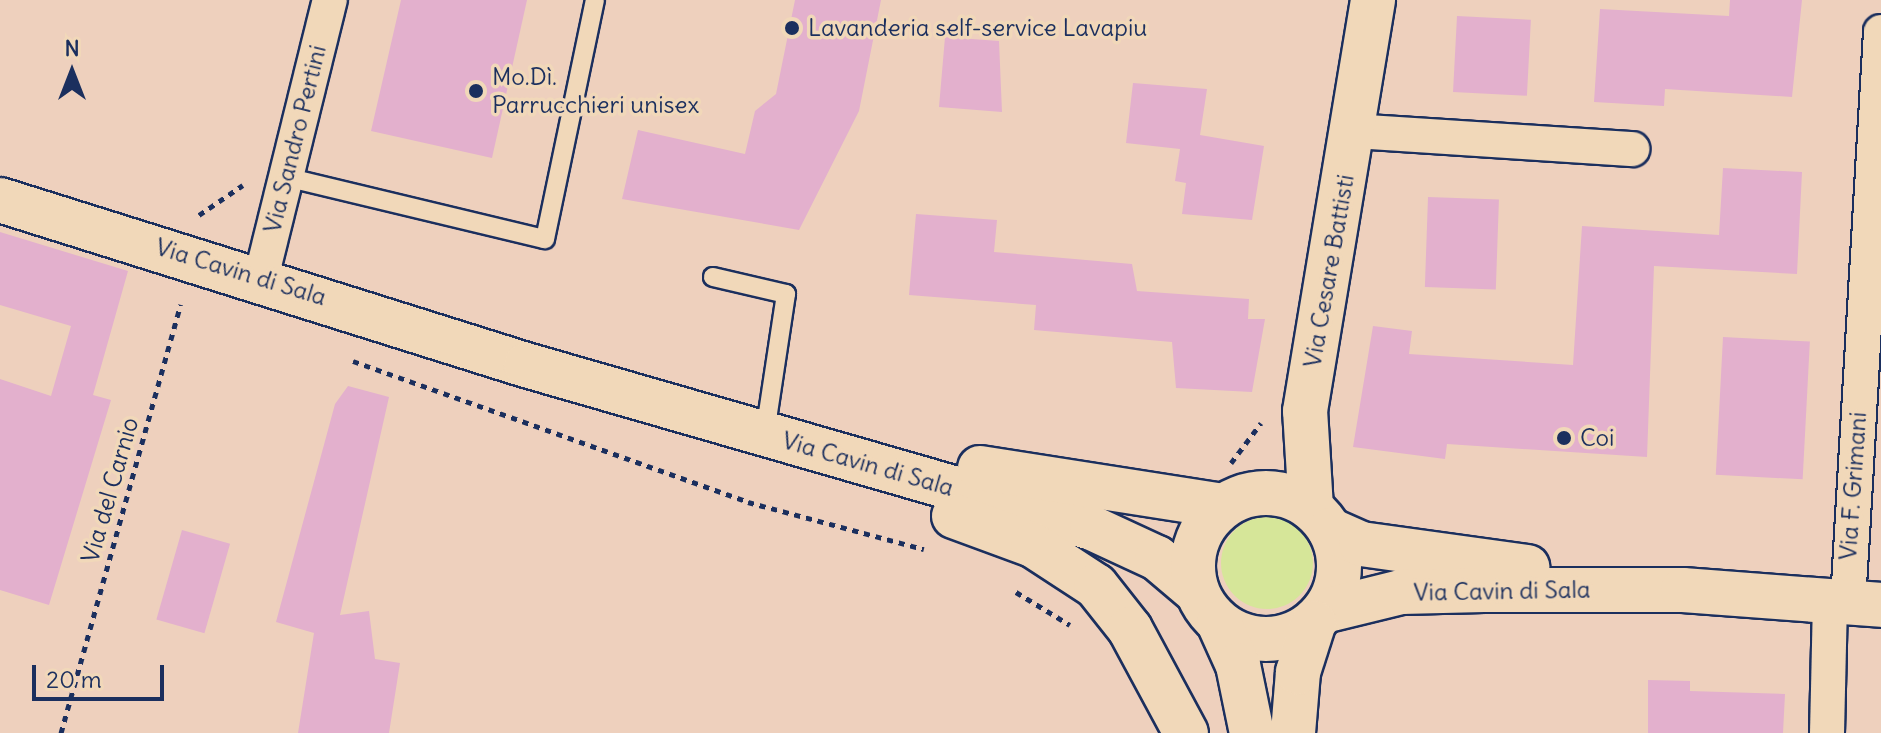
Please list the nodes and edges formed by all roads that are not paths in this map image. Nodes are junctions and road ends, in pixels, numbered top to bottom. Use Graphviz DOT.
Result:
graph roads {
  1 [pos="330,0"];
  2 [pos="595,0"];
  3 [pos="1373,0"];
  4 [pos="1881,32"];
  5 [pos="1879,130"];
  6 [pos="1353,131"];
  7 [pos="1632,149"];
  8 [pos="286,177"];
  9 [pos="0,200"];
  10 [pos="713,277"];
  11 [pos="261,278"];
  12 [pos="526,365"];
  13 [pos="1305,411"];
  14 [pos="767,420"];
  15 [pos="1235,500"];
  16 [pos="1320,519"];
  17 [pos="1683,590"];
  18 [pos="1853,603"];
  19 [pos="1208,607"];
  20 [pos="1319,617"];
  21 [pos="1186,733"];
  22 [pos="1252,733"];
  23 [pos="1293,733"];
  24 [pos="1827,733"];
  1 -- 8 [label="street, Via Sandro Pertini"];
  2 -- 8 [label="lane"];
  3 -- 6 [label="main road, Via Cesare Battisti"];
  4 -- 5 [label="street, Via F. Grimani"];
  5 -- 18 [label="street, Via F. Grimani"];
  6 -- 7 [label="street"];
  6 -- 13 [label="main road, Via Cesare Battisti"];
  8 -- 11 [label="street, Via Sandro Pertini"];
  9 -- 11 [label="main road, Via Cavin di Sala"];
  10 -- 14 [label="lane"];
  11 -- 12 [label="main road, Via Cavin di Sala"];
  12 -- 14 [label="main road, Via Cavin di Sala"];
  12 -- 19 [label="main road, Via Cavin di Sala"];
  12 -- 21 [label="main road"];
  13 -- 15 [label="main road, Via Cesare Battisti"];
  13 -- 16 [label="main road, Via Cesare Battisti"];
  14 -- 15 [label="main road, Via Cavin di Sala"];
  15 -- 16 [label="main road"];
  15 -- 19 [label="main road"];
  16 -- 17 [label="main road, Via Cavin di Sala"];
  16 -- 20 [label="main road"];
  17 -- 18 [label="main road, Via Cavin di Sala"];
  17 -- 20 [label="main road, Via Cavin di Sala"];
  18 -- 24 [label="street, Via F. Grimani"];
  19 -- 20 [label="main road"];
  19 -- 22 [label="main road"];
  20 -- 23 [label="main road"];
}
